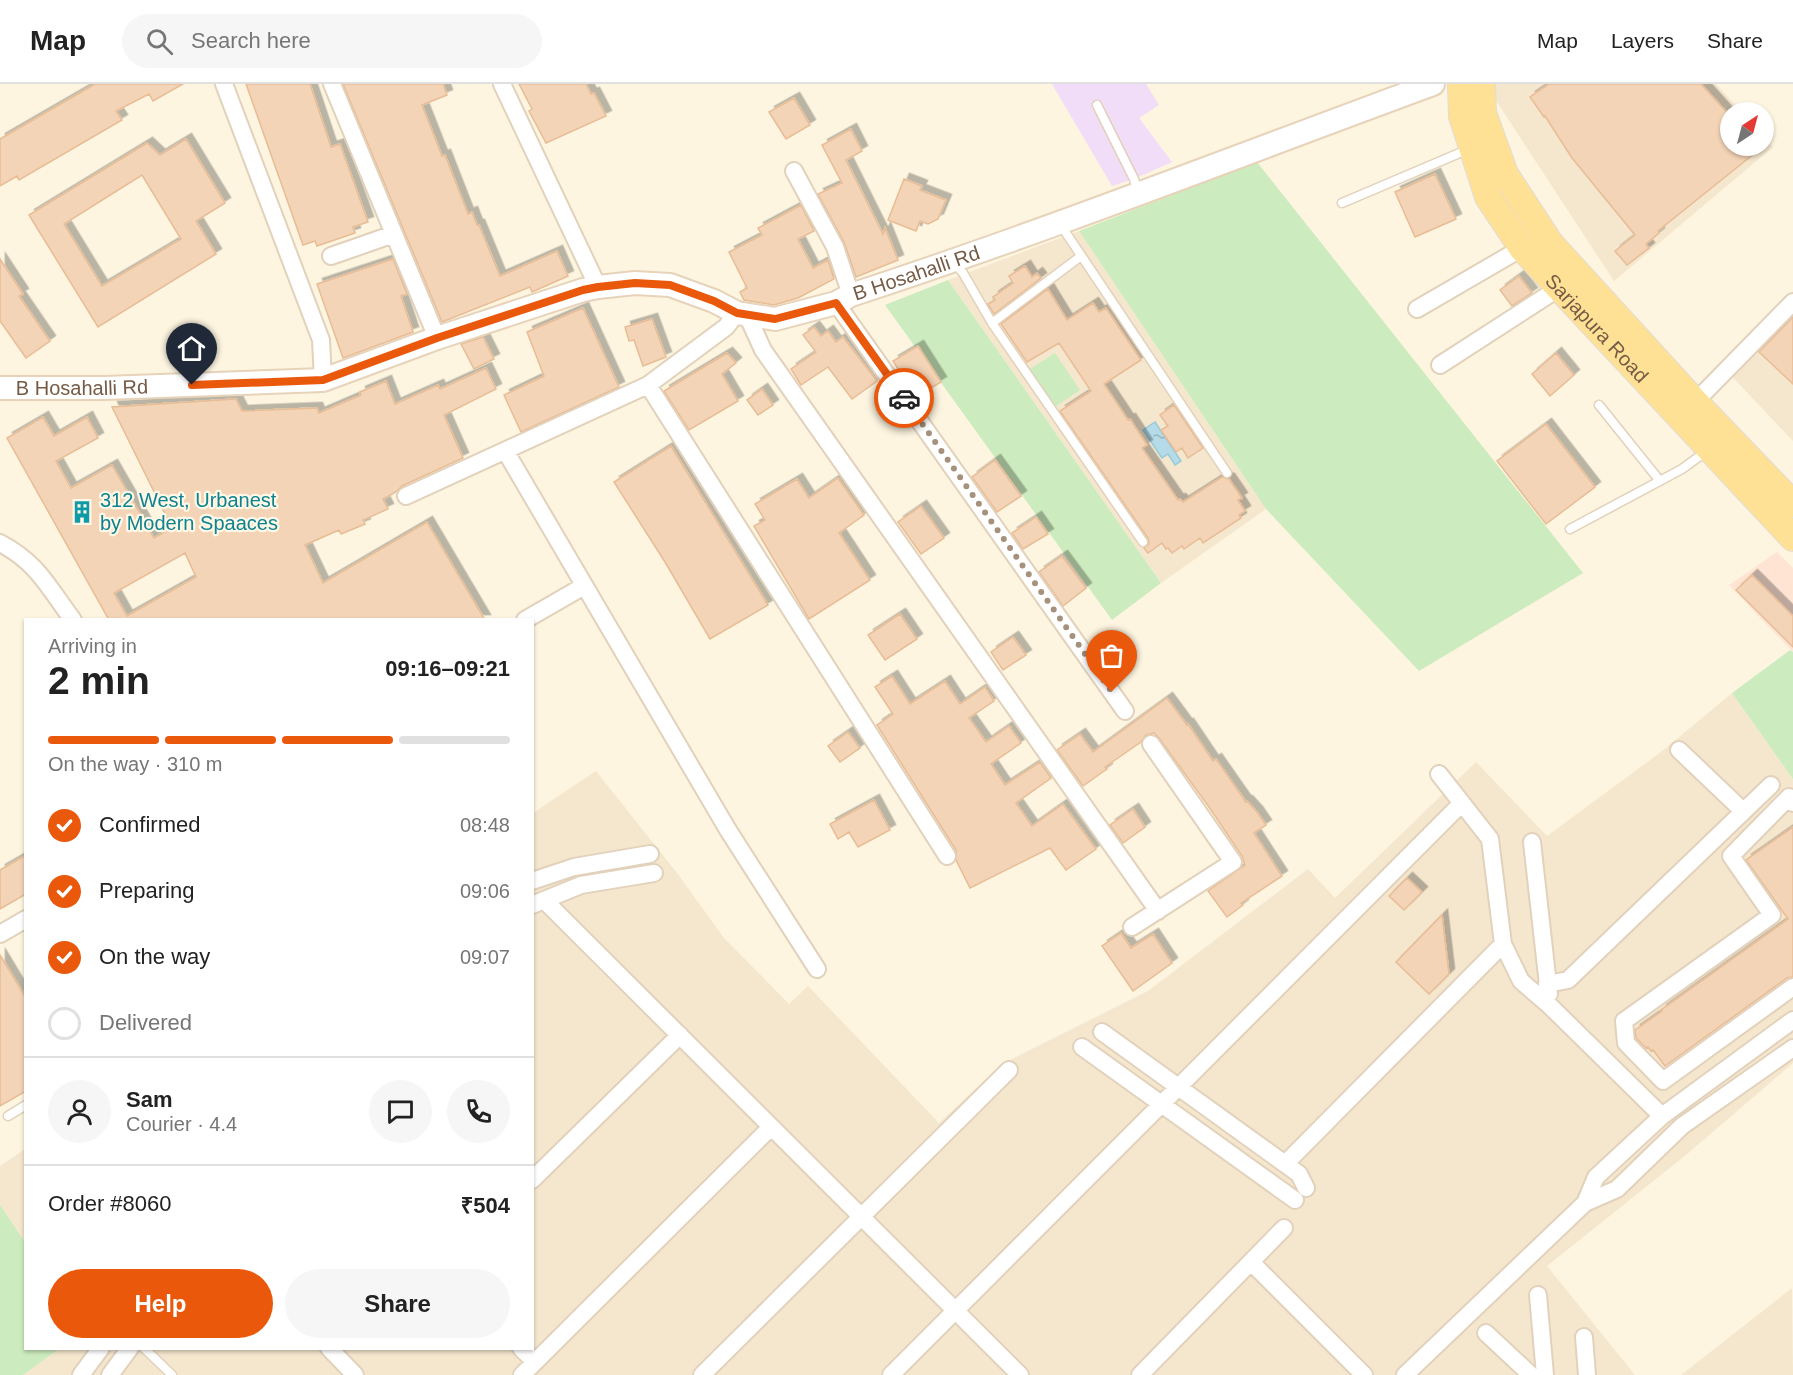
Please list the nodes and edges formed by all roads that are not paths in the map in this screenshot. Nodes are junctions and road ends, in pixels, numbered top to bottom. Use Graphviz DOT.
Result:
graph roads {
  1 [pos="224,84"];
  2 [pos="332,84"];
  3 [pos="502,84"];
  4 [pos="1433,84"];
  5 [pos="1461,84"];
  6 [pos="1482,84"];
  7 [pos="1097,105"];
  8 [pos="1472,147"];
  9 [pos="794,171"];
  10 [pos="1139,193"];
  11 [pos="1342,203"];
  12 [pos="1060,224"];
  13 [pos="394,234"];
  14 [pos="1522,248"];
  15 [pos="331,256"];
  16 [pos="1081,256"];
  17 [pos="954,262"];
  18 [pos="598,287"];
  19 [pos="1559,288"];
  20 [pos="844,299"];
  21 [pos="1793,302"];
  22 [pos="1417,309"];
  23 [pos="742,314"];
  24 [pos="992,323"];
  25 [pos="437,338"];
  26 [pos="1440,365"];
  27 [pos="323,380"];
  28 [pos="648,385"];
  29 [pos="0,388"];
  30 [pos="1695,402"];
  31 [pos="1599,405"];
  32 [pos="1709,450"];
  33 [pos="506,452"];
  34 [pos="1227,473"];
  35 [pos="1660,481"];
  36 [pos="406,496"];
  37 [pos="1793,504"];
  38 [pos="1570,529"];
  39 [pos="1793,538"];
  40 [pos="1143,542"];
  41 [pos="0,543"];
  42 [pos="584,586"];
  43 [pos="72,618"];
  44 [pos="528,618"];
  45 [pos="1125,711"];
  46 [pos="1151,744"];
  47 [pos="1679,750"];
  48 [pos="1439,774"];
  49 [pos="1771,785"];
  50 [pos="1793,802"];
  51 [pos="1462,803"];
  52 [pos="1743,811"];
  53 [pos="1532,842"];
  54 [pos="650,854"];
  55 [pos="947,856"];
  56 [pos="654,873"];
  57 [pos="534,880"];
  58 [pos="538,902"];
  59 [pos="1158,911"];
  60 [pos="24,920"];
  61 [pos="1132,927"];
  62 [pos="0,934"];
  63 [pos="1503,944"];
  64 [pos="816,969"];
  65 [pos="1547,984"];
  66 [pos="1793,987"];
  67 [pos="1550,1006"];
  68 [pos="1793,1020"];
  69 [pos="1779,1029"];
  70 [pos="1102,1032"];
  71 [pos="680,1035"];
  72 [pos="1082,1047"];
  73 [pos="1793,1047"];
  74 [pos="1009,1070"];
  75 [pos="1178,1086"];
  76 [pos="1161,1103"];
  77 [pos="24,1106"];
  78 [pos="8,1116"];
  79 [pos="1662,1116"];
  80 [pos="771,1127"];
  81 [pos="1285,1164"];
  82 [pos="534,1178"];
  83 [pos="1584,1203"];
  84 [pos="861,1216"];
  85 [pos="1284,1228"];
  86 [pos="1252,1263"];
  87 [pos="1538,1295"];
  88 [pos="956,1310"];
  89 [pos="1486,1333"];
  90 [pos="1584,1337"];
  91 [pos="100,1350"];
  92 [pos="129,1350"];
  93 [pos="146,1350"];
  94 [pos="331,1350"];
  95 [pos="523,1350"];
  96 [pos="535,1362"];
  97 [pos="81,1375"];
  98 [pos="110,1375"];
  99 [pos="172,1375"];
  100 [pos="356,1375"];
  101 [pos="522,1375"];
  102 [pos="702,1375"];
  103 [pos="891,1375"];
  104 [pos="1020,1375"];
  105 [pos="1140,1375"];
  106 [pos="1364,1375"];
  107 [pos="1405,1375"];
  108 [pos="1532,1375"];
  109 [pos="1545,1375"];
  110 [pos="1587,1375"];
  1 -- 27 [label="street"];
  2 -- 13 [label="street"];
  3 -- 18 [label="street"];
  4 -- 10 [label="street, B Hosahalli Rd"];
  5 -- 8 [label="main road, Sarjapura Road"];
  6 -- 30 [label="main road, Sarjapura Road"];
  7 -- 10 [label="lane"];
  8 -- 11 [label="lane"];
  8 -- 14 [label="main road, Sarjapura Road"];
  9 -- 20 [label="street"];
  10 -- 12 [label="street, B Hosahalli Rd"];
  12 -- 16 [label="lane"];
  12 -- 17 [label="street, B Hosahalli Rd"];
  13 -- 15 [label="street"];
  13 -- 25 [label="street"];
  14 -- 19 [label="main road, Sarjapura Road"];
  14 -- 22 [label="street"];
  16 -- 24 [label="lane"];
  16 -- 34 [label="lane"];
  17 -- 20 [label="street, B Hosahalli Rd"];
  17 -- 24 [label="lane"];
  18 -- 23 [label="street, B Hosahalli Rd"];
  18 -- 25 [label="street, B Hosahalli Rd"];
  19 -- 26 [label="street"];
  19 -- 32 [label="main road, Sarjapura Road"];
  20 -- 23 [label="street, B Hosahalli Rd"];
  20 -- 45 [label="street"];
  21 -- 30 [label="street"];
  23 -- 28 [label="street"];
  23 -- 59 [label="street"];
  24 -- 40 [label="lane"];
  25 -- 27 [label="street, B Hosahalli Rd"];
  27 -- 29 [label="street, B Hosahalli Rd"];
  28 -- 33 [label="street"];
  28 -- 55 [label="street"];
  30 -- 37 [label="main road, Sarjapura Road"];
  31 -- 35 [label="lane"];
  32 -- 35 [label="lane"];
  32 -- 39 [label="main road, Sarjapura Road"];
  33 -- 36 [label="street"];
  33 -- 42 [label="street"];
  35 -- 38 [label="lane"];
  41 -- 43 [label="street"];
  42 -- 44 [label="street"];
  42 -- 64 [label="street"];
  46 -- 59 [label="street"];
  47 -- 52 [label="street"];
  48 -- 51 [label="street"];
  49 -- 52 [label="street"];
  50 -- 66 [label="street"];
  51 -- 63 [label="street"];
  51 -- 75 [label="street"];
  52 -- 65 [label="street"];
  53 -- 65 [label="street"];
  54 -- 57 [label="street"];
  56 -- 58 [label="street"];
  58 -- 71 [label="street"];
  59 -- 61 [label="street"];
  60 -- 62 [label="street"];
  63 -- 67 [label="street"];
  63 -- 81 [label="street"];
  65 -- 67 [label="street"];
  67 -- 79 [label="street"];
  68 -- 69 [label="street"];
  69 -- 73 [label="street"];
  69 -- 79 [label="street"];
  70 -- 75 [label="street"];
  71 -- 80 [label="street"];
  71 -- 82 [label="street"];
  72 -- 76 [label="street"];
  73 -- 83 [label="street"];
  74 -- 84 [label="street"];
  75 -- 76 [label="street"];
  75 -- 81 [label="street"];
  76 -- 81 [label="street"];
  76 -- 88 [label="street"];
  77 -- 78 [label="lane"];
  79 -- 83 [label="street"];
  80 -- 84 [label="street"];
  80 -- 96 [label="street"];
  83 -- 107 [label="street"];
  84 -- 88 [label="street"];
  84 -- 102 [label="street"];
  85 -- 86 [label="street"];
  86 -- 105 [label="street"];
  86 -- 106 [label="street"];
  87 -- 109 [label="street"];
  88 -- 103 [label="street"];
  88 -- 104 [label="street"];
  89 -- 108 [label="street"];
  90 -- 110 [label="street"];
  91 -- 97 [label="street"];
  92 -- 98 [label="street"];
  93 -- 99 [label="lane"];
  94 -- 100 [label="street"];
  95 -- 96 [label="street"];
  96 -- 101 [label="street"];
}
